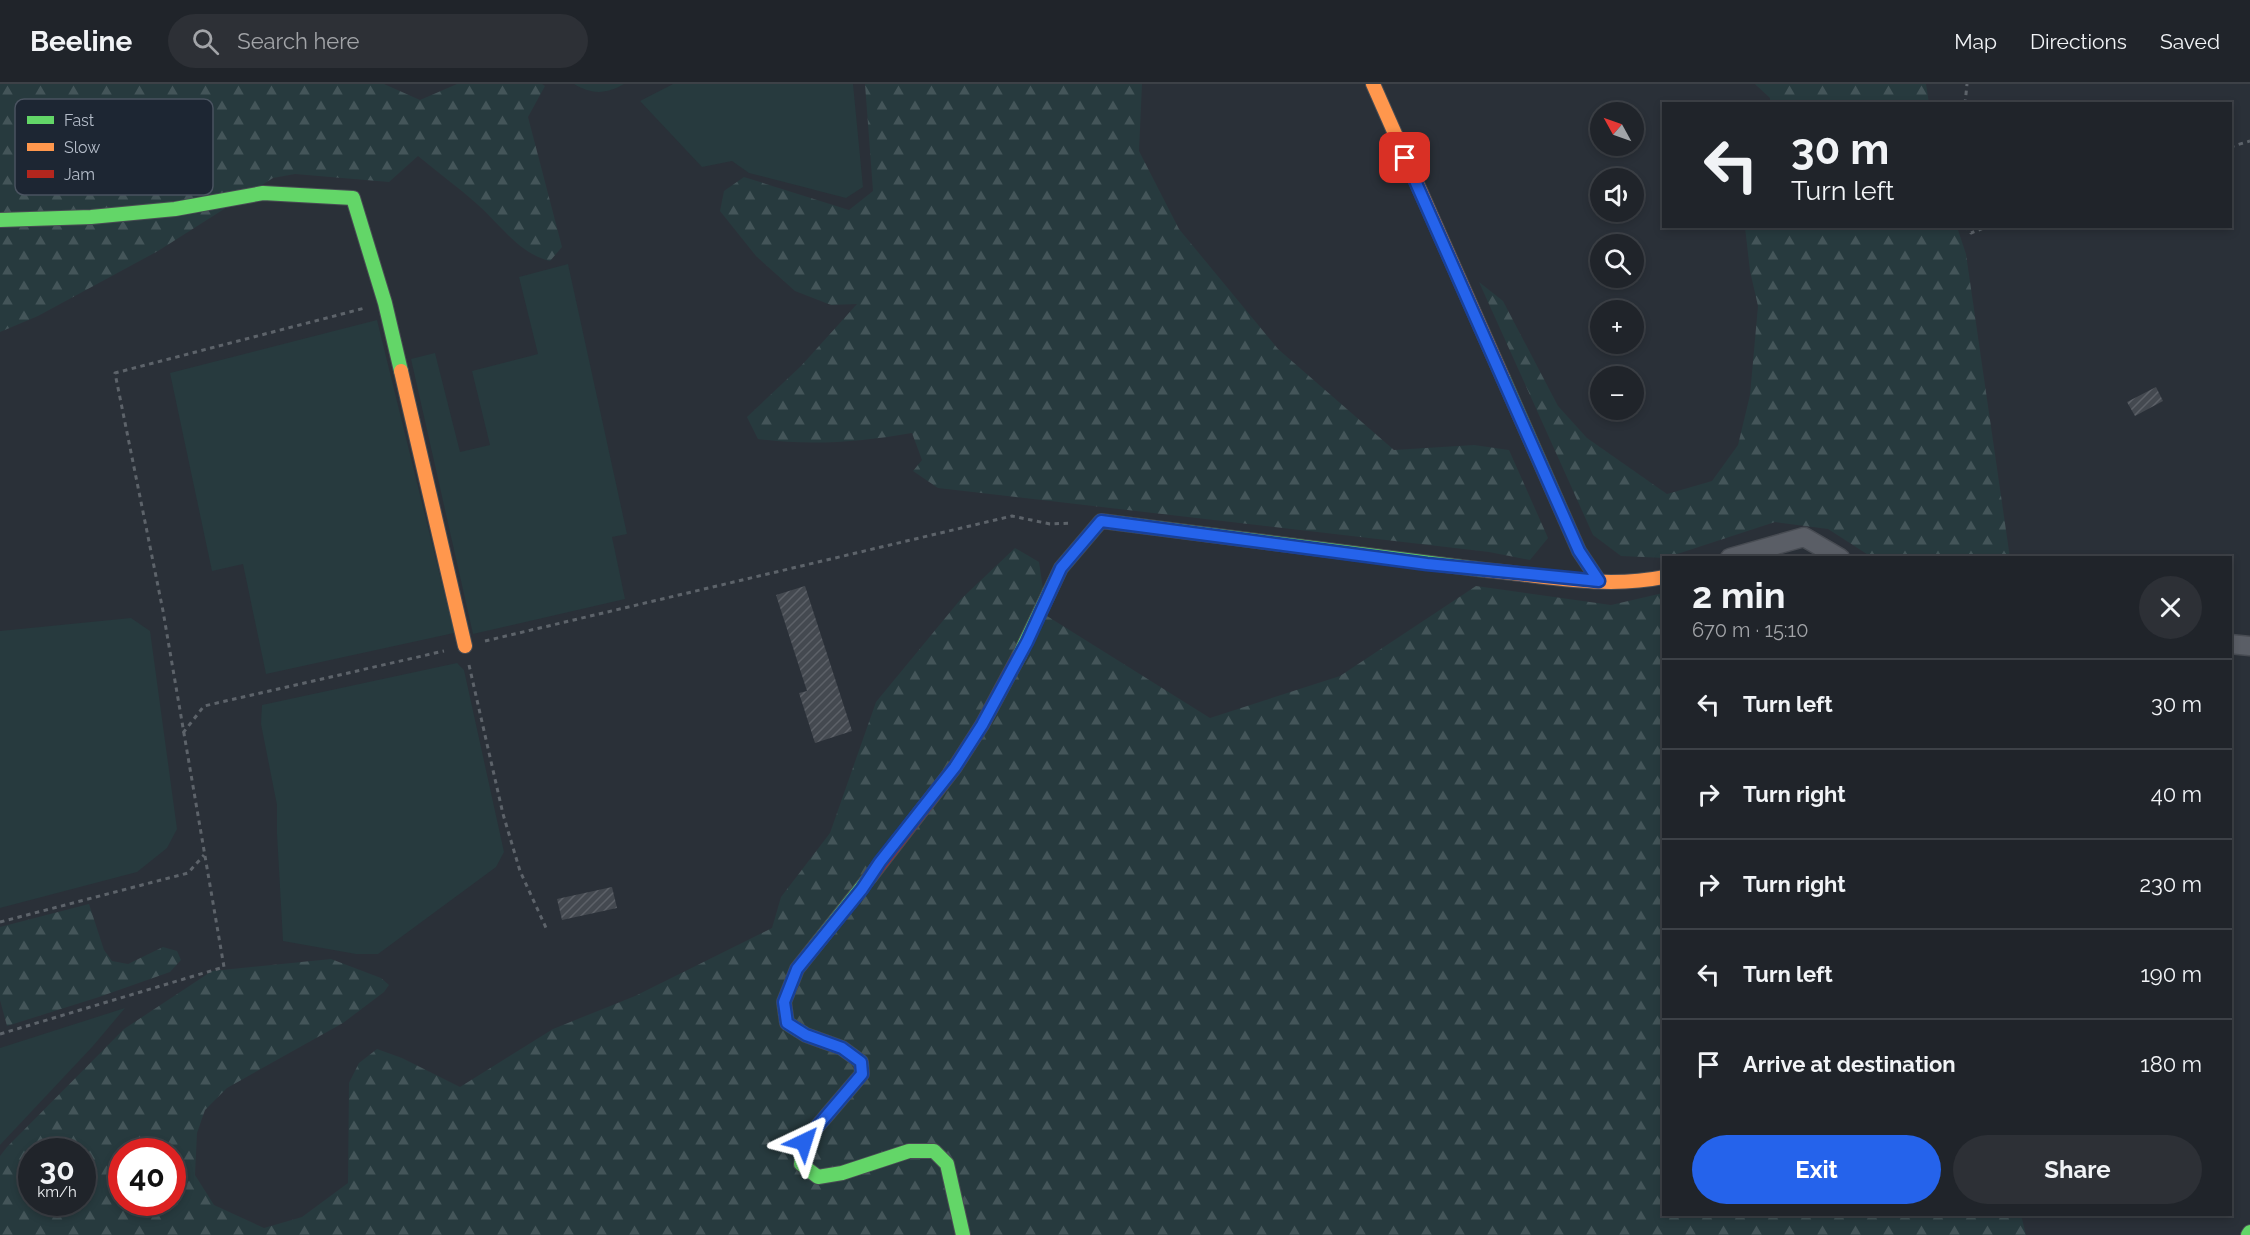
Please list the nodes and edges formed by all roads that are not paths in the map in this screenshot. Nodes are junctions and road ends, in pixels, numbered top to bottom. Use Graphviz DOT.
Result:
graph roads {
  1 [pos="1373,84"];
  2 [pos="0,220"];
  3 [pos="1737,556"];
  4 [pos="1837,556"];
  5 [pos="1662,578"];
  6 [pos="1599,581"];
  7 [pos="2232,644"];
  8 [pos="465,646"];
  9 [pos="2250,646"];
  10 [pos="963,1235"];
  1 -- 6 [label="street"];
  2 -- 8 [label="street"];
  3 -- 4 [label="street"];
  5 -- 6 [label="street"];
  6 -- 10 [label="street"];
  7 -- 9 [label="street"];
}
